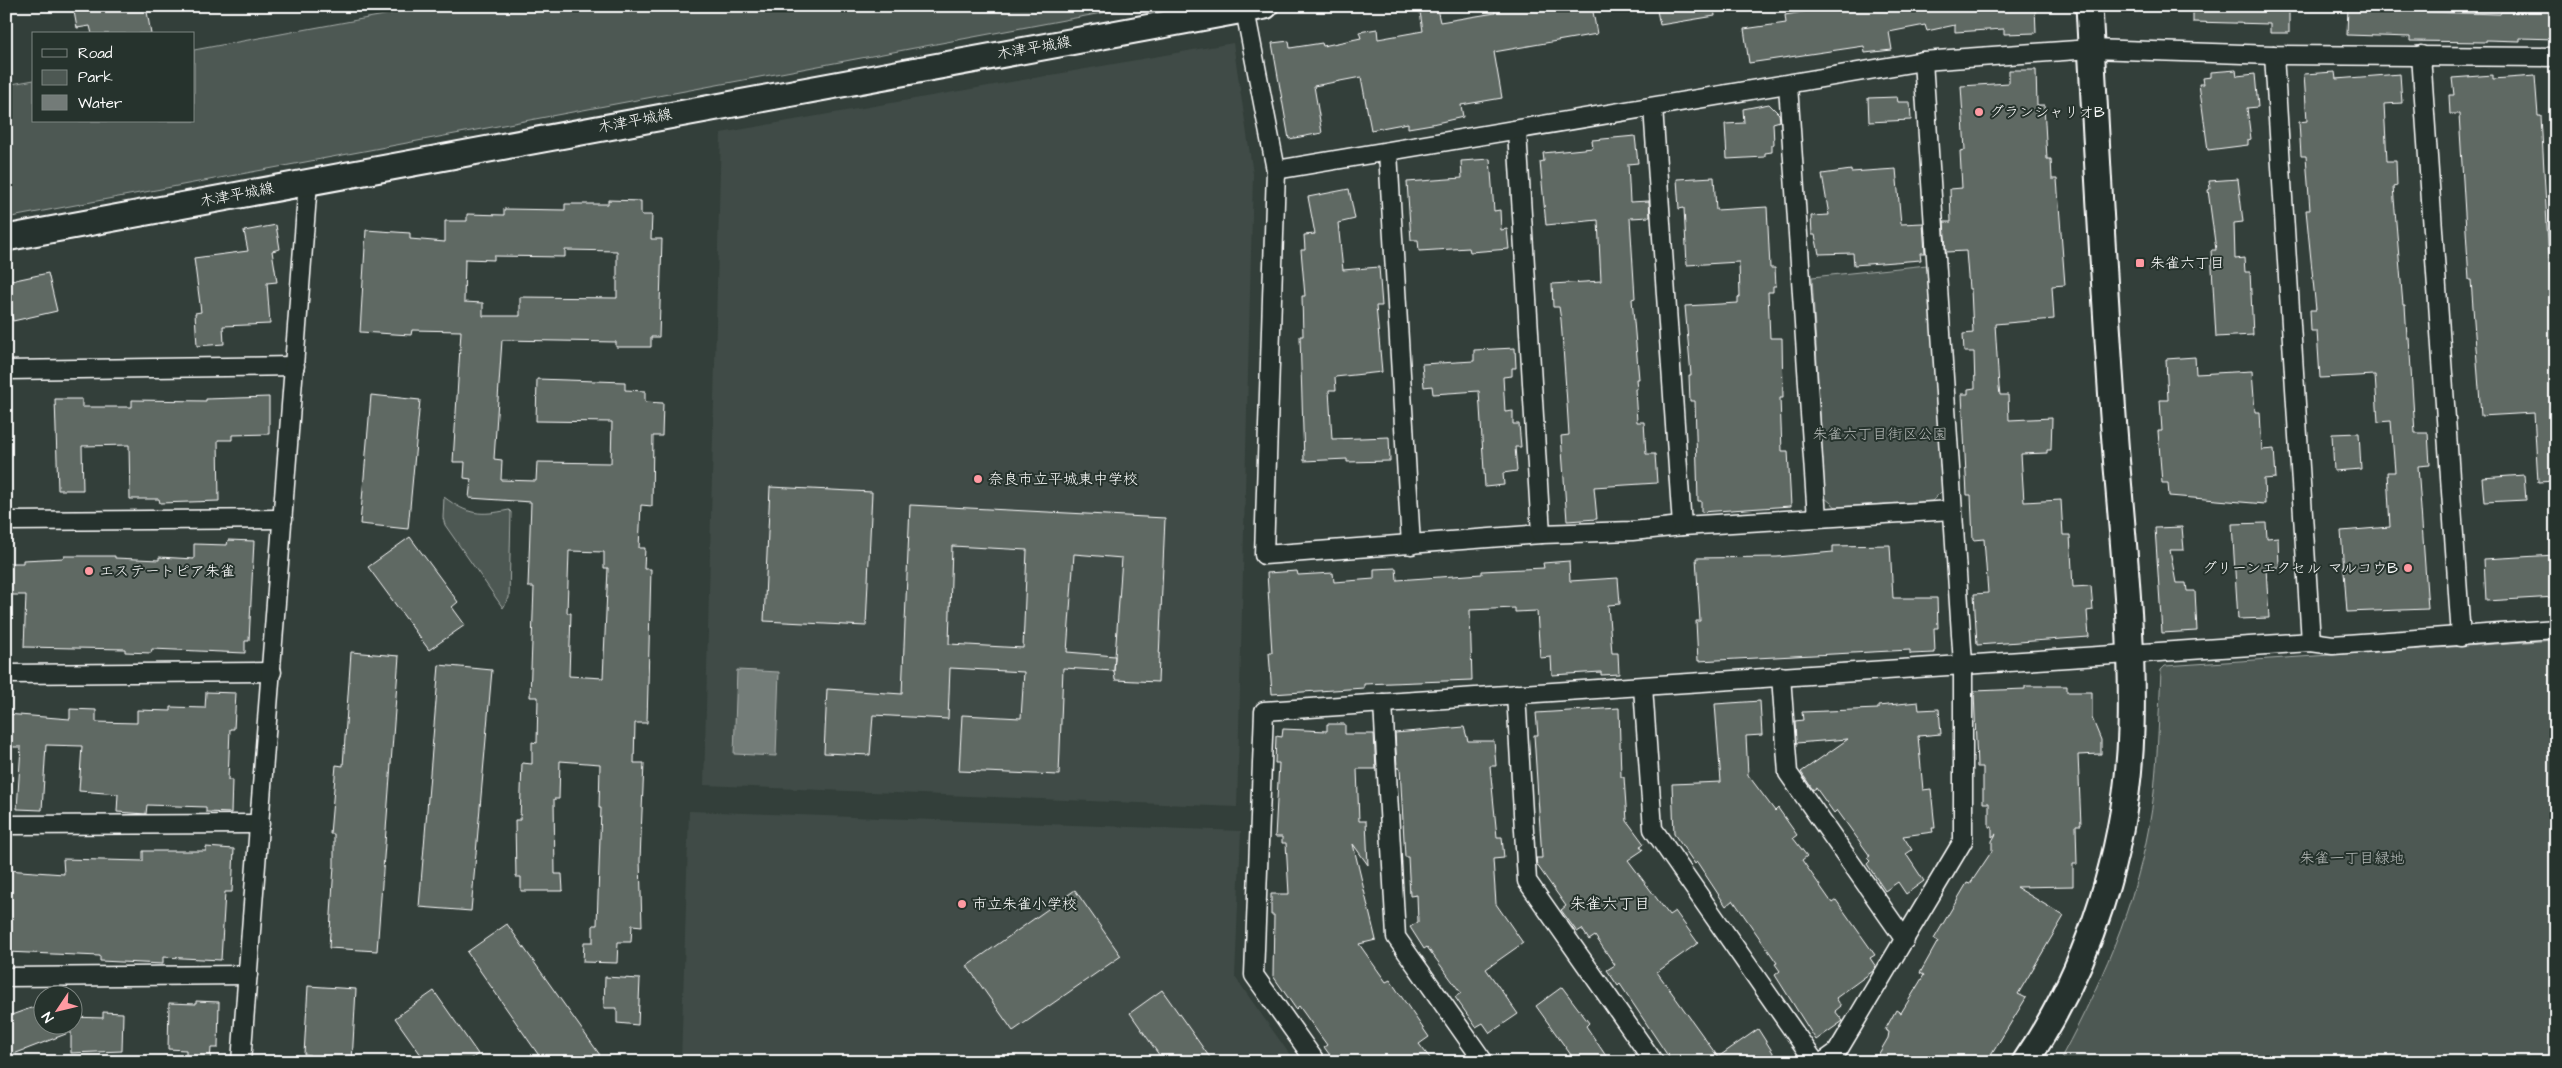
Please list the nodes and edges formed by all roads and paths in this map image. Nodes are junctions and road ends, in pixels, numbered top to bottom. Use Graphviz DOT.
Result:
graph roads {
  1 [pos="2089,6"];
  2 [pos="1255,8"];
  3 [pos="2091,49"];
  4 [pos="2274,56"];
  5 [pos="2421,56"];
  6 [pos="2556,57"];
  7 [pos="1923,61"];
  8 [pos="1788,85"];
  9 [pos="1653,107"];
  10 [pos="1517,131"];
  11 [pos="1388,152"];
  12 [pos="1276,170"];
  13 [pos="308,182"];
  14 [pos="6,238"];
  15 [pos="295,366"];
  16 [pos="6,370"];
  17 [pos="1952,510"];
  18 [pos="1817,518"];
  19 [pos="283,519"];
  20 [pos="6,520"];
  21 [pos="1682,526"];
  22 [pos="1541,534"];
  23 [pos="1411,545"];
  24 [pos="2556,629"];
  25 [pos="2461,637"];
  26 [pos="2311,642"];
  27 [pos="2130,654"];
  28 [pos="1963,664"];
  29 [pos="272,672"];
  30 [pos="6,674"];
  31 [pos="1781,676"];
  32 [pos="1643,687"];
  33 [pos="1516,694"];
  34 [pos="1383,703"];
  35 [pos="260,824"];
  36 [pos="6,825"];
  37 [pos="1905,940"];
  38 [pos="248,975"];
  39 [pos="6,977"];
  40 [pos="240,1062"];
  41 [pos="1316,1062"];
  42 [pos="1484,1062"];
  43 [pos="1654,1062"];
  44 [pos="1815,1062"];
  45 [pos="1823,1062"];
  46 [pos="2025,1062"];
  1 -- 3 [label="main road"];
  2 -- 12 [label="street"];
  2 -- 13 [label="main road, 木津平城線"];
  3 -- 4 [label="street"];
  3 -- 7 [label="street"];
  3 -- 27 [label="main road"];
  4 -- 5 [label="street"];
  4 -- 26 [label="street"];
  5 -- 6 [label="street"];
  5 -- 25 [label="street"];
  7 -- 8 [label="street"];
  7 -- 17 [label="street"];
  8 -- 9 [label="street"];
  8 -- 18 [label="street"];
  9 -- 10 [label="street"];
  9 -- 21 [label="street"];
  10 -- 11 [label="street"];
  10 -- 22 [label="street"];
  11 -- 12 [label="street"];
  11 -- 23 [label="street"];
  12 -- 23 [label="street"];
  13 -- 14 [label="main road, 木津平城線"];
  13 -- 15 [label="street"];
  15 -- 16 [label="street"];
  15 -- 19 [label="street"];
  17 -- 18 [label="street"];
  17 -- 28 [label="street"];
  18 -- 21 [label="street"];
  19 -- 20 [label="street"];
  19 -- 29 [label="street"];
  21 -- 22 [label="street"];
  22 -- 23 [label="street"];
  24 -- 25 [label="street"];
  25 -- 26 [label="street"];
  26 -- 27 [label="street"];
  27 -- 28 [label="street"];
  27 -- 46 [label="main road"];
  28 -- 31 [label="street"];
  28 -- 37 [label="street"];
  29 -- 30 [label="street"];
  29 -- 35 [label="street"];
  31 -- 32 [label="street"];
  31 -- 37 [label="street"];
  32 -- 33 [label="street"];
  32 -- 44 [label="street"];
  33 -- 34 [label="street"];
  33 -- 43 [label="street"];
  34 -- 41 [label="street"];
  34 -- 42 [label="street"];
  35 -- 36 [label="street"];
  35 -- 38 [label="street"];
  37 -- 45 [label="street"];
  38 -- 39 [label="street"];
  38 -- 40 [label="street"];
}
